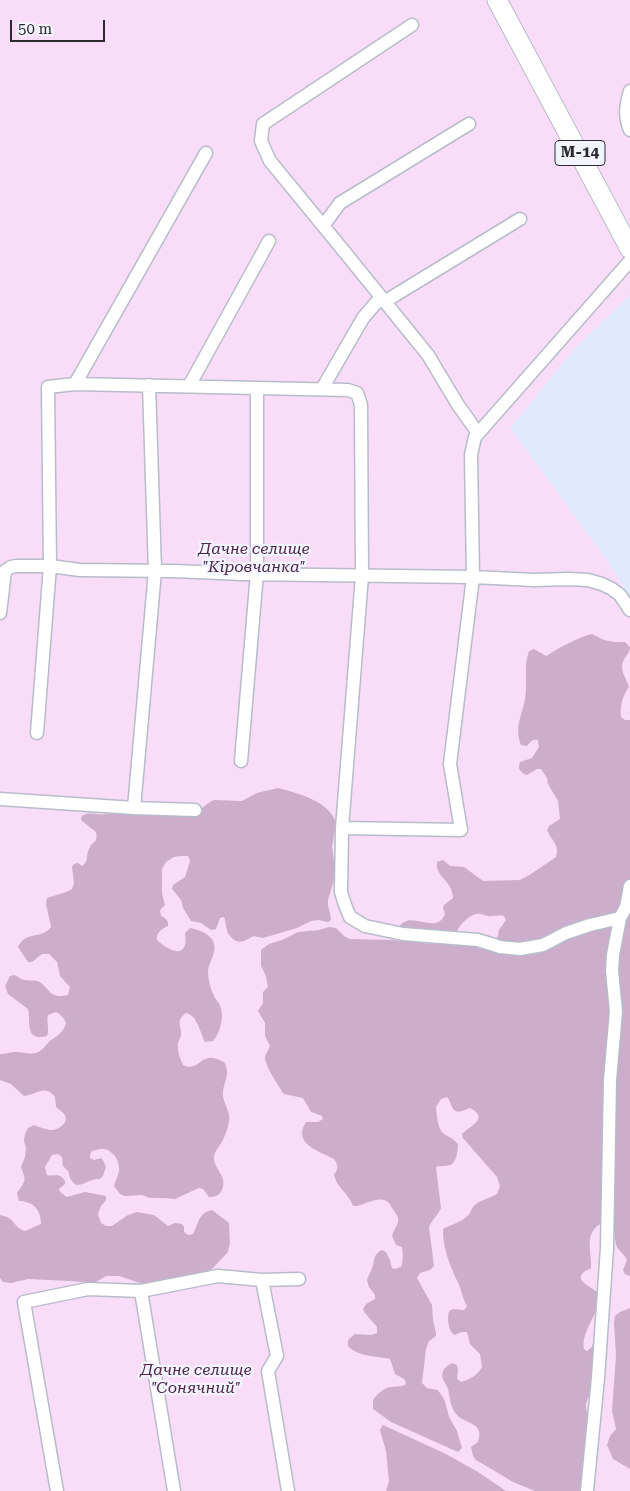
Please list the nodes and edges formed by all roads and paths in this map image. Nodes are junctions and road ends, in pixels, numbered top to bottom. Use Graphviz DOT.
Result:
graph roads {
  1 [pos="497,0"];
  2 [pos="412,25"];
  3 [pos="630,91"];
  4 [pos="469,124"];
  5 [pos="630,130"];
  6 [pos="206,152"];
  7 [pos="520,219"];
  8 [pos="323,226"];
  9 [pos="269,240"];
  10 [pos="630,249"];
  11 [pos="630,261"];
  12 [pos="382,299"];
  13 [pos="75,384"];
  14 [pos="149,385"];
  15 [pos="189,386"];
  16 [pos="257,388"];
  17 [pos="322,389"];
  18 [pos="478,434"];
  19 [pos="50,566"];
  20 [pos="155,571"];
  21 [pos="257,574"];
  22 [pos="362,576"];
  23 [pos="473,577"];
  24 [pos="630,610"];
  25 [pos="0,613"];
  26 [pos="37,733"];
  27 [pos="241,761"];
  28 [pos="0,799"];
  29 [pos="134,808"];
  30 [pos="195,810"];
  31 [pos="342,828"];
  32 [pos="630,886"];
  33 [pos="620,918"];
  34 [pos="299,1279"];
  35 [pos="262,1280"];
  36 [pos="141,1291"];
  37 [pos="57,1491"];
  38 [pos="174,1491"];
  39 [pos="288,1491"];
  40 [pos="587,1491"];
  1 -- 10 [label="highway, М-14"];
  2 -- 8 [label="lane"];
  3 -- 5 [label="lane"];
  4 -- 8 [label="lane"];
  6 -- 13 [label="lane"];
  7 -- 12 [label="lane"];
  8 -- 12 [label="lane"];
  9 -- 15 [label="lane"];
  11 -- 18 [label="lane"];
  12 -- 17 [label="lane"];
  12 -- 18 [label="lane"];
  13 -- 14 [label="lane"];
  13 -- 19 [label="lane"];
  14 -- 15 [label="lane"];
  14 -- 20 [label="lane"];
  15 -- 16 [label="lane"];
  16 -- 17 [label="lane"];
  16 -- 21 [label="lane"];
  17 -- 22 [label="lane"];
  18 -- 23 [label="lane"];
  19 -- 20 [label="lane"];
  19 -- 25 [label="lane"];
  19 -- 26 [label="lane"];
  20 -- 21 [label="lane"];
  20 -- 29 [label="lane"];
  21 -- 22 [label="lane"];
  21 -- 27 [label="lane"];
  22 -- 23 [label="lane"];
  22 -- 31 [label="lane"];
  23 -- 24 [label="lane"];
  23 -- 31 [label="lane"];
  28 -- 29 [label="lane"];
  29 -- 30 [label="lane"];
  31 -- 33 [label="lane"];
  32 -- 33 [label="lane"];
  33 -- 40 [label="lane"];
  34 -- 35 [label="lane"];
  35 -- 36 [label="lane"];
  35 -- 39 [label="lane"];
  36 -- 37 [label="lane"];
  36 -- 38 [label="lane"];
}
